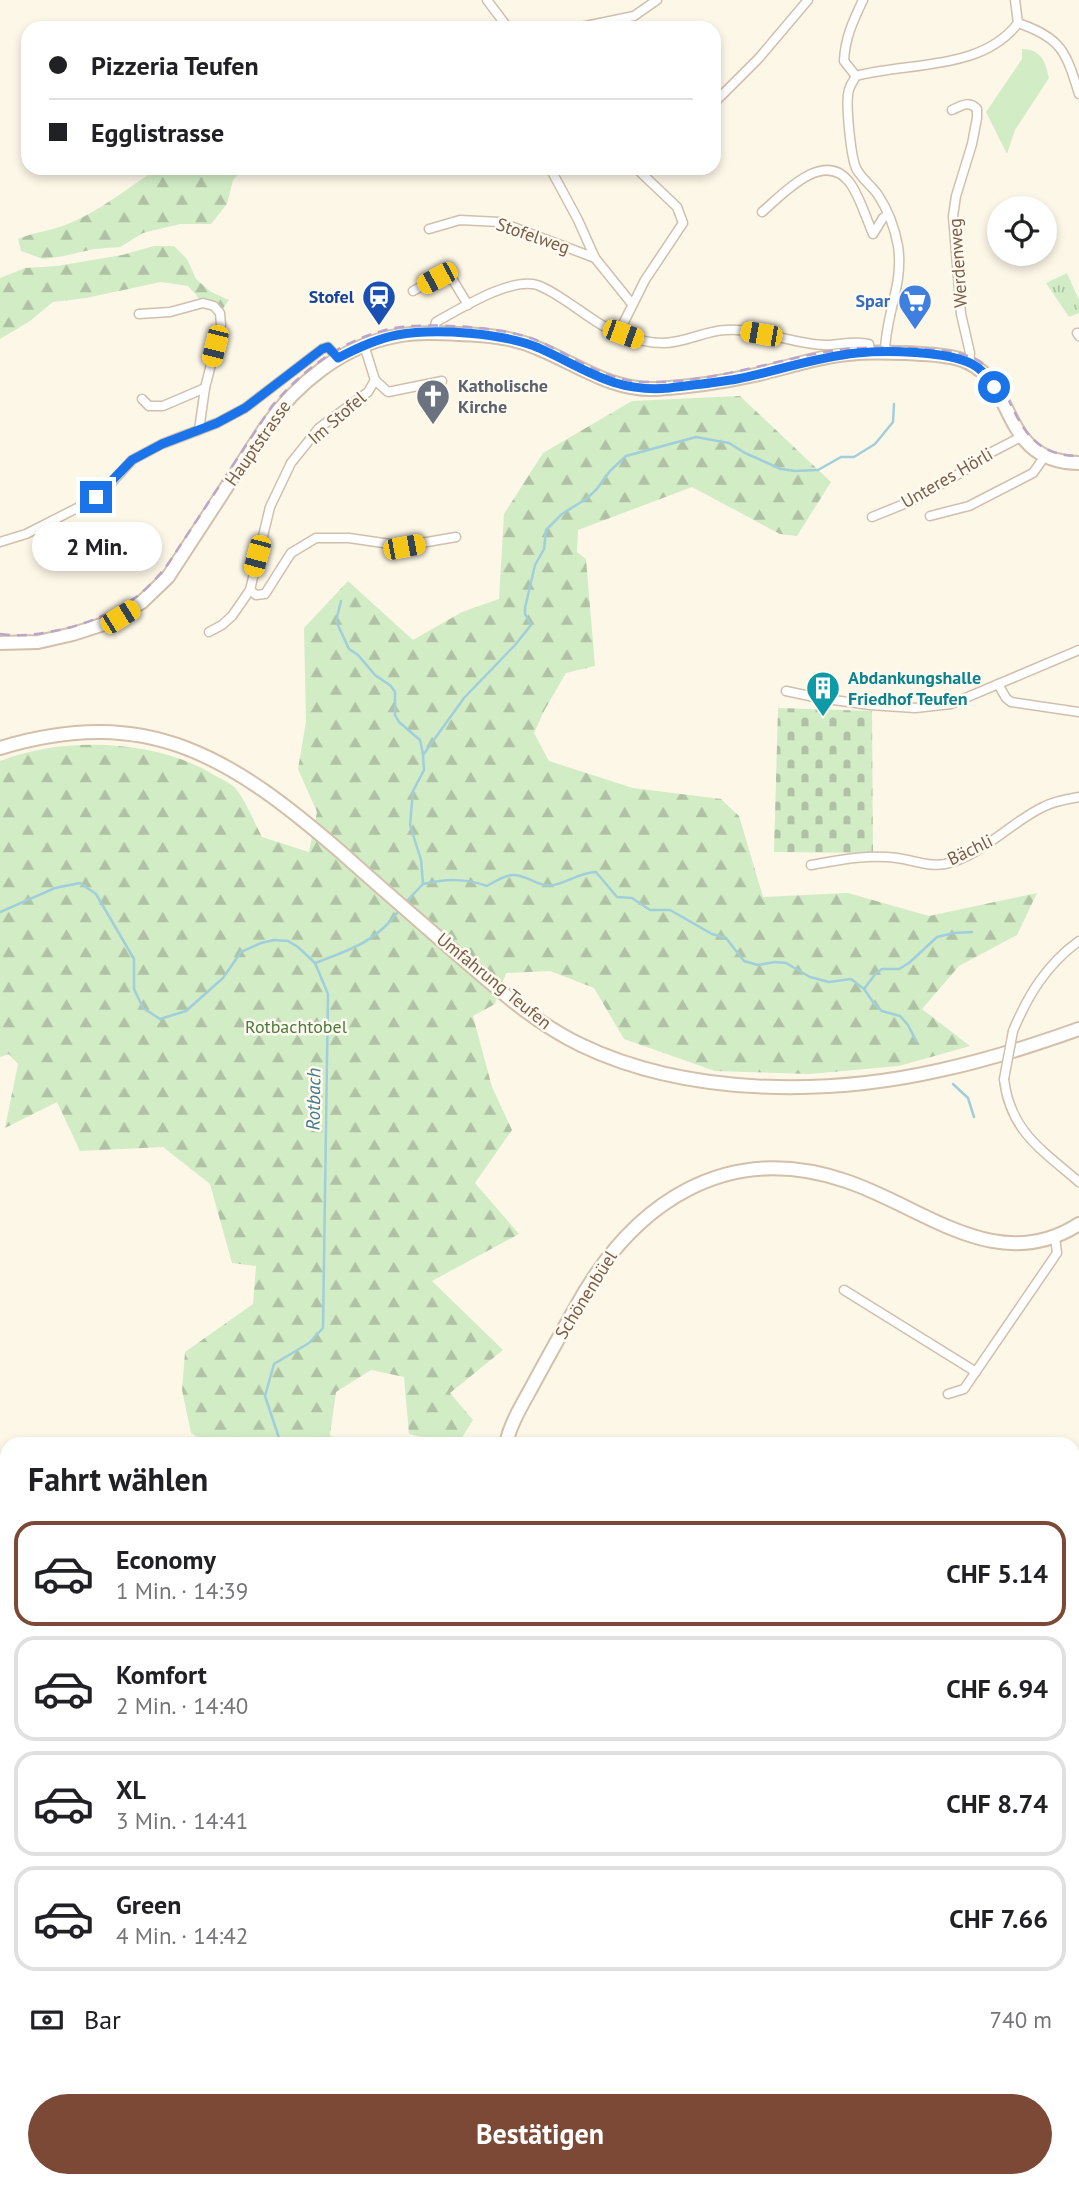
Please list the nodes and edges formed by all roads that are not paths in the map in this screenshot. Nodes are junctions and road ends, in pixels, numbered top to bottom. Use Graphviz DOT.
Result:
graph roads {
  1 [pos="487,0"];
  2 [pos="657,0"];
  3 [pos="808,0"];
  4 [pos="863,0"];
  5 [pos="1015,0"];
  6 [pos="503,21"];
  7 [pos="610,21"];
  8 [pos="1018,23"];
  9 [pos="856,76"];
  10 [pos="1079,93"];
  11 [pos="721,96"];
  12 [pos="952,110"];
  13 [pos="554,175"];
  14 [pos="643,175"];
  15 [pos="762,212"];
  16 [pos="888,215"];
  17 [pos="429,229"];
  18 [pos="595,258"];
  19 [pos="413,290"];
  20 [pos="632,304"];
  21 [pos="468,305"];
  22 [pos="139,314"];
  23 [pos="617,329"];
  24 [pos="433,333"];
  25 [pos="364,345"];
  26 [pos="870,352"];
  27 [pos="885,353"];
  28 [pos="338,358"];
  29 [pos="971,363"];
  30 [pos="375,380"];
  31 [pos="442,381"];
  32 [pos="205,388"];
  33 [pos="142,399"];
  34 [pos="199,430"];
  35 [pos="1021,437"];
  36 [pos="1045,456"];
  37 [pos="1079,463"];
  38 [pos="930,516"];
  39 [pos="872,517"];
  40 [pos="456,537"];
  41 [pos="0,542"];
  42 [pos="250,590"];
  43 [pos="209,632"];
  44 [pos="0,643"];
  45 [pos="1079,650"];
  46 [pos="998,684"];
  47 [pos="786,691"];
  48 [pos="1079,712"];
  49 [pos="0,748"];
  50 [pos="1079,797"];
  51 [pos="811,864"];
  52 [pos="1079,941"];
  53 [pos="1079,1029"];
  54 [pos="1079,1182"];
  55 [pos="1079,1224"];
  56 [pos="1055,1237"];
  57 [pos="844,1290"];
  58 [pos="976,1372"];
  59 [pos="948,1394"];
  60 [pos="508,1437"];
  1 -- 6 [label="street"];
  2 -- 7 [label="street"];
  3 -- 11 [label="street"];
  4 -- 9 [label="street"];
  5 -- 8 [label="street"];
  8 -- 9 [label="street"];
  8 -- 10 [label="street"];
  9 -- 16 [label="street"];
  12 -- 29 [label="street, Werdenweg"];
  13 -- 18 [label="street"];
  14 -- 20 [label="street"];
  15 -- 16 [label="street"];
  16 -- 27 [label="street"];
  17 -- 18 [label="street, Stofelweg"];
  18 -- 20 [label="street"];
  19 -- 21 [label="street"];
  20 -- 23 [label="street"];
  21 -- 23 [label="street"];
  21 -- 24 [label="street"];
  22 -- 32 [label="street"];
  23 -- 26 [label="street"];
  24 -- 25 [label="street, Hauptstrasse"];
  24 -- 26 [label="street, Hauptstrasse"];
  25 -- 28 [label="street, Hauptstrasse"];
  25 -- 30 [label="street, Im Stofel"];
  26 -- 27 [label="street, Hauptstrasse"];
  27 -- 29 [label="street, Hauptstrasse"];
  28 -- 34 [label="street"];
  28 -- 44 [label="street, Hauptstrasse"];
  29 -- 35 [label="street"];
  30 -- 31 [label="street"];
  30 -- 42 [label="street, Im Stofel"];
  32 -- 33 [label="street"];
  32 -- 34 [label="street"];
  34 -- 41 [label="street"];
  35 -- 36 [label="street"];
  35 -- 39 [label="street, Unteres Hörli"];
  36 -- 37 [label="street"];
  36 -- 38 [label="street"];
  40 -- 42 [label="street"];
  42 -- 43 [label="street, Im Stofel"];
  45 -- 46 [label="street"];
  46 -- 47 [label="street"];
  46 -- 48 [label="street"];
  49 -- 53 [label="street, Umfahrung Teufen"];
  50 -- 51 [label="street, Bächli"];
  52 -- 54 [label="street, bridge"];
  55 -- 56 [label="street, Schönenbüel"];
  56 -- 58 [label="street"];
  56 -- 60 [label="street, Schönenbüel"];
  57 -- 58 [label="street"];
  58 -- 59 [label="street"];
}
